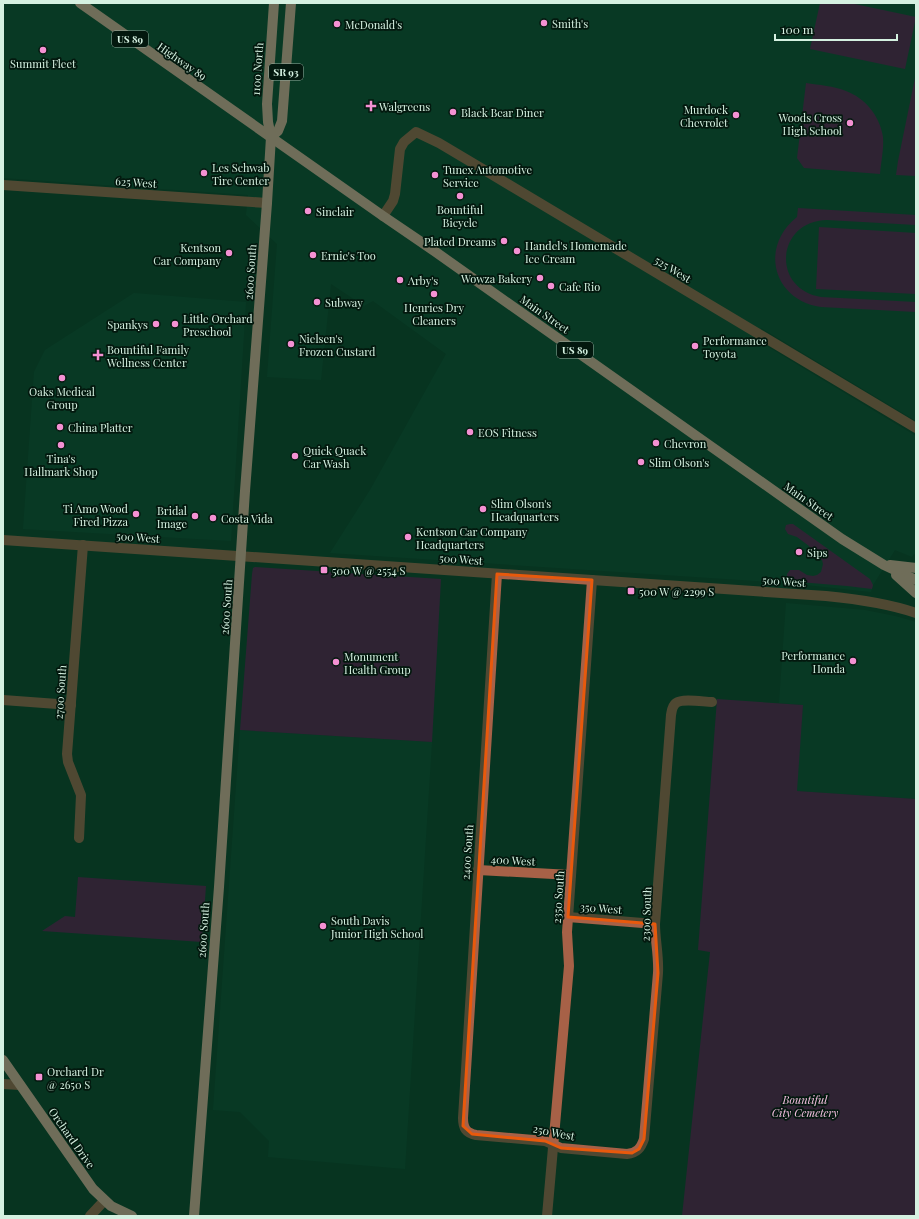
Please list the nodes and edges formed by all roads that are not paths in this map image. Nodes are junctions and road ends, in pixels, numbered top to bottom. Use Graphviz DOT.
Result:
graph roads {
  1 [pos="80,3"];
  2 [pos="274,3"];
  3 [pos="291,3"];
  4 [pos="271,137"];
  5 [pos="3,185"];
  6 [pos="267,203"];
  7 [pos="383,216"];
  8 [pos="916,428"];
  9 [pos="3,540"];
  10 [pos="83,545"];
  11 [pos="241,556"];
  12 [pos="884,565"];
  13 [pos="916,568"];
  14 [pos="497,574"];
  15 [pos="592,580"];
  16 [pos="916,580"];
  17 [pos="916,592"];
  18 [pos="916,613"];
  19 [pos="3,700"];
  20 [pos="712,702"];
  21 [pos="71,705"];
  22 [pos="79,838"];
  23 [pos="478,870"];
  24 [pos="571,875"];
  25 [pos="568,917"];
  26 [pos="656,924"];
  27 [pos="3,1060"];
  28 [pos="3,1084"];
  29 [pos="20,1085"];
  30 [pos="465,1130"];
  31 [pos="554,1144"];
  32 [pos="639,1149"];
  33 [pos="104,1200"];
  34 [pos="90,1216"];
  35 [pos="132,1216"];
  36 [pos="194,1216"];
  37 [pos="547,1216"];
  1 -- 4 [label="main road, Highway 89 / US 89"];
  2 -- 4 [label="main road, 1100 North / SR 93"];
  3 -- 4 [label="main road, SR 93"];
  4 -- 6 [label="main road, 2600 South"];
  4 -- 7 [label="main road, Main Street / US 89"];
  5 -- 6 [label="street, 625 West"];
  6 -- 11 [label="main road, 2600 South"];
  7 -- 8 [label="street, 525 West"];
  7 -- 12 [label="main road, Main Street / US 89"];
  9 -- 10 [label="street, 500 West"];
  10 -- 11 [label="street, 500 West"];
  10 -- 21 [label="street, 2700 South"];
  11 -- 14 [label="street, 500 West"];
  11 -- 36 [label="main road, 2600 South"];
  12 -- 13 [label="main road"];
  12 -- 16 [label="main road, US 89"];
  12 -- 17 [label="main road"];
  14 -- 15 [label="street, 500 West"];
  14 -- 23 [label="street, 2400 South"];
  15 -- 18 [label="street, 500 West"];
  15 -- 24 [label="street, 2350 South"];
  19 -- 21 [label="street"];
  20 -- 26 [label="street, 2300 South"];
  21 -- 22 [label="street, 2700 South"];
  23 -- 24 [label="street, 400 West"];
  23 -- 30 [label="street, 2400 South"];
  24 -- 25 [label="street, 2350 South"];
  25 -- 26 [label="street, 350 West"];
  25 -- 31 [label="street, 2350 South"];
  26 -- 32 [label="street, 2300 South"];
  27 -- 29 [label="main road, Orchard Drive"];
  28 -- 29 [label="street"];
  29 -- 33 [label="main road, Orchard Drive"];
  30 -- 31 [label="street, 250 West"];
  31 -- 32 [label="street, 250 West"];
  31 -- 37 [label="street, 2350 South"];
  33 -- 34 [label="street"];
  33 -- 35 [label="main road, Orchard Drive"];
}
